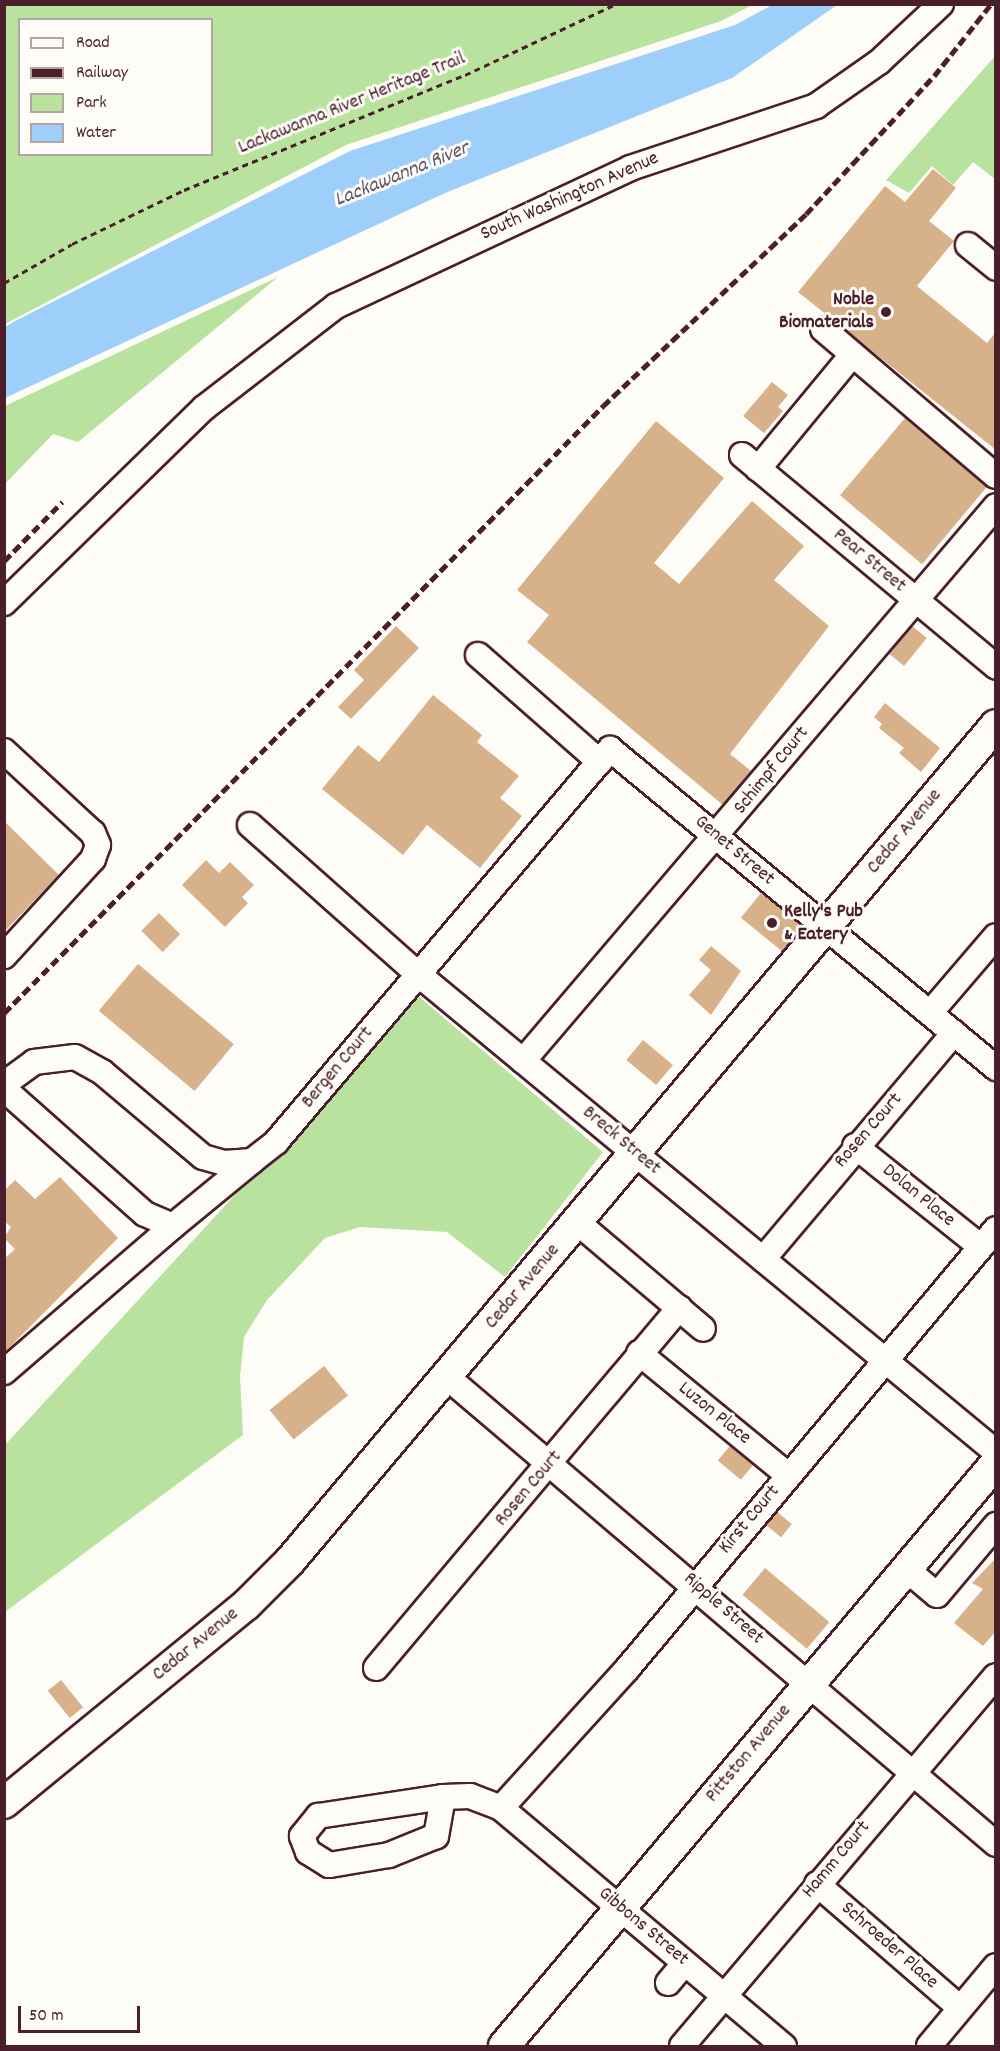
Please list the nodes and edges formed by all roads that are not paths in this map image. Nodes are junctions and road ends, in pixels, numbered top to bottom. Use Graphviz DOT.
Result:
graph roads {
  1 [pos="941,4"];
  2 [pos="968,245"];
  3 [pos="996,268"];
  4 [pos="823,329"];
  5 [pos="852,355"];
  6 [pos="996,476"];
  7 [pos="996,506"];
  8 [pos="914,598"];
  9 [pos="4,603"];
  10 [pos="478,655"];
  11 [pos="996,667"];
  12 [pos="996,724"];
  13 [pos="4,751"];
  14 [pos="605,756"];
  15 [pos="250,825"];
  16 [pos="718,837"];
  17 [pos="826,927"];
  18 [pos="996,936"];
  19 [pos="4,956"];
  20 [pos="418,974"];
  21 [pos="930,1013"];
  22 [pos="954,1033"];
  23 [pos="524,1061"];
  24 [pos="996,1068"];
  25 [pos="4,1084"];
  26 [pos="4,1089"];
  27 [pos="855,1146"];
  28 [pos="636,1153"];
  29 [pos="252,1161"];
  30 [pos="577,1222"];
  31 [pos="173,1226"];
  32 [pos="988,1238"];
  33 [pos="763,1258"];
  34 [pos="679,1308"];
  35 [pos="703,1329"];
  36 [pos="639,1353"];
  37 [pos="887,1361"];
  38 [pos="4,1372"];
  39 [pos="447,1377"];
  40 [pos="996,1452"];
  41 [pos="996,1463"];
  42 [pos="551,1464"];
  43 [pos="788,1475"];
  44 [pos="996,1525"];
  45 [pos="906,1569"];
  46 [pos="696,1586"];
  47 [pos="376,1668"];
  48 [pos="996,1676"];
  49 [pos="809,1684"];
  50 [pos="910,1772"];
  51 [pos="443,1797"];
  52 [pos="4,1803"];
  53 [pos="501,1808"];
  54 [pos="996,1844"];
  55 [pos="817,1884"];
  56 [pos="620,1908"];
  57 [pos="685,1963"];
  58 [pos="996,1966"];
  59 [pos="668,1983"];
  60 [pos="724,1996"];
  61 [pos="960,2008"];
  62 [pos="504,2046"];
  63 [pos="682,2046"];
  64 [pos="784,2046"];
  65 [pos="929,2046"];
  1 -- 9 [label="street, South Washington Avenue"];
  2 -- 3 [label="street"];
  4 -- 5 [label="street"];
  5 -- 6 [label="street"];
  5 -- 8 [label="street, Pear Street"];
  7 -- 8 [label="street, Schimpf Court"];
  8 -- 11 [label="street, Pear Street"];
  8 -- 16 [label="street, Schimpf Court"];
  10 -- 14 [label="street, Genet Street"];
  12 -- 17 [label="main road, Cedar Avenue"];
  13 -- 19 [label="street"];
  14 -- 16 [label="street, Genet Street"];
  14 -- 20 [label="street, Bergen Court"];
  15 -- 20 [label="street, Breck Street"];
  16 -- 17 [label="street, Genet Street"];
  16 -- 23 [label="street, Schimpf Court"];
  17 -- 21 [label="street, Genet Street"];
  17 -- 28 [label="main road, Cedar Avenue"];
  18 -- 21 [label="street"];
  20 -- 23 [label="street, Breck Street"];
  20 -- 29 [label="street, Bergen Court"];
  21 -- 22 [label="street, Genet Street"];
  22 -- 24 [label="street, Genet Street"];
  22 -- 27 [label="street, Rosen Court"];
  23 -- 28 [label="street, Breck Street"];
  25 -- 29 [label="street"];
  26 -- 31 [label="street"];
  27 -- 32 [label="street, Dolan Place"];
  27 -- 33 [label="street, Rosen Court"];
  28 -- 30 [label="main road, Cedar Avenue"];
  28 -- 33 [label="street, Breck Street"];
  29 -- 31 [label="street, Bergen Court"];
  30 -- 34 [label="street"];
  30 -- 39 [label="main road, Cedar Avenue"];
  31 -- 38 [label="street, Bergen Court"];
  32 -- 37 [label="street, Kirst Court"];
  33 -- 37 [label="street, Breck Street"];
  34 -- 35 [label="street"];
  34 -- 36 [label="street, Rosen Court"];
  36 -- 42 [label="street, Rosen Court"];
  36 -- 43 [label="street, Luzon Place"];
  37 -- 40 [label="street, Breck Street"];
  37 -- 43 [label="street, Kirst Court"];
  39 -- 42 [label="street, Ripple Street"];
  39 -- 52 [label="main road, Cedar Avenue"];
  41 -- 45 [label="main road, Pittston Avenue"];
  42 -- 46 [label="street, Ripple Street"];
  42 -- 47 [label="street, Rosen Court"];
  43 -- 46 [label="street, Kirst Court"];
  44 -- 45 [label="street"];
  45 -- 49 [label="main road, Pittston Avenue"];
  46 -- 49 [label="street, Ripple Street"];
  46 -- 53 [label="street, Kirst Court"];
  48 -- 50 [label="street, Hamm Court"];
  49 -- 50 [label="street, Ripple Street"];
  49 -- 56 [label="main road, Pittston Avenue"];
  50 -- 54 [label="street, Ripple Street"];
  50 -- 55 [label="street, Hamm Court"];
  51 -- 51 [label="street, Gibbons Street"];
  51 -- 53 [label="street, Gibbons Street"];
  53 -- 56 [label="street, Gibbons Street"];
  55 -- 60 [label="street, Hamm Court"];
  55 -- 61 [label="street, Schroeder Place"];
  56 -- 57 [label="street, Gibbons Street"];
  56 -- 62 [label="main road, Pittston Avenue"];
  57 -- 59 [label="street"];
  57 -- 60 [label="street, Gibbons Street"];
  58 -- 61 [label="street"];
  60 -- 63 [label="street, Hamm Court"];
  60 -- 64 [label="street, Gibbons Street"];
  61 -- 65 [label="street"];
}
